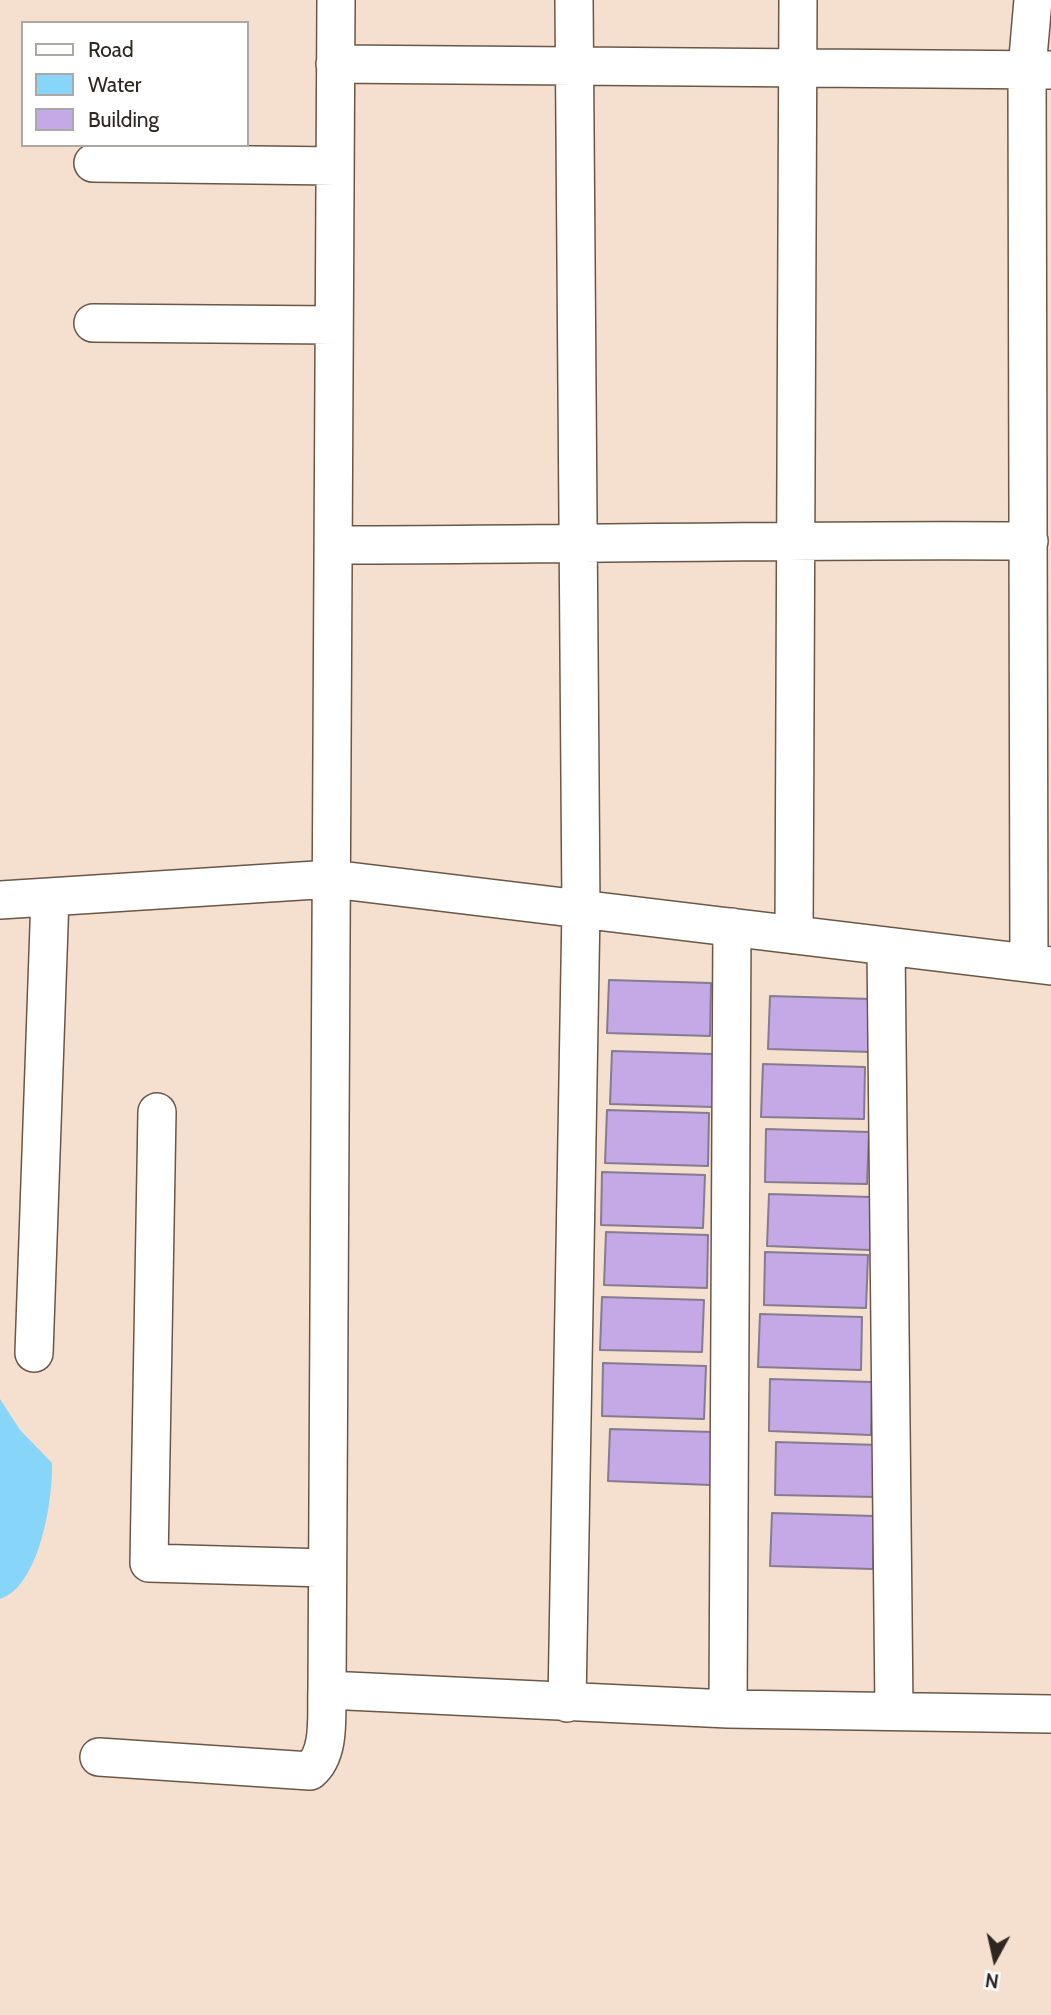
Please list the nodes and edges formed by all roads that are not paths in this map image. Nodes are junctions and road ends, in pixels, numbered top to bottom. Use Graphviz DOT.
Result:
graph roads {
  1 [pos="336,0"];
  2 [pos="574,0"];
  3 [pos="798,0"];
  4 [pos="1033,0"];
  5 [pos="335,64"];
  6 [pos="572,66"];
  7 [pos="796,68"];
  8 [pos="1039,70"];
  9 [pos="93,163"];
  10 [pos="335,166"];
  11 [pos="93,323"];
  12 [pos="334,325"];
  13 [pos="795,539"];
  14 [pos="1028,541"];
  15 [pos="334,545"];
  16 [pos="577,545"];
  17 [pos="332,879"];
  18 [pos="50,897"];
  19 [pos="0,900"];
  20 [pos="581,909"];
  21 [pos="732,927"];
  22 [pos="794,935"];
  23 [pos="886,946"];
  24 [pos="1040,964"];
  25 [pos="157,1112"];
  26 [pos="34,1353"];
  27 [pos="326,1568"];
  28 [pos="327,1690"];
  29 [pos="567,1703"];
  30 [pos="728,1709"];
  31 [pos="894,1711"];
  32 [pos="1051,1714"];
  33 [pos="99,1757"];
  1 -- 5 [label="street"];
  2 -- 6 [label="street"];
  3 -- 7 [label="street"];
  4 -- 8 [label="street"];
  5 -- 6 [label="street"];
  5 -- 10 [label="street"];
  6 -- 7 [label="street"];
  6 -- 16 [label="street"];
  7 -- 8 [label="street"];
  7 -- 13 [label="street"];
  8 -- 14 [label="street"];
  9 -- 10 [label="street"];
  10 -- 12 [label="street"];
  11 -- 12 [label="street"];
  12 -- 15 [label="street"];
  13 -- 14 [label="street"];
  13 -- 16 [label="street"];
  13 -- 22 [label="street"];
  14 -- 24 [label="street"];
  15 -- 16 [label="street"];
  15 -- 17 [label="street"];
  16 -- 20 [label="street"];
  17 -- 18 [label="street"];
  17 -- 20 [label="street"];
  17 -- 27 [label="street"];
  18 -- 19 [label="street"];
  18 -- 26 [label="street"];
  20 -- 21 [label="street"];
  20 -- 29 [label="street"];
  21 -- 22 [label="street"];
  21 -- 30 [label="street"];
  22 -- 23 [label="street"];
  23 -- 24 [label="street"];
  23 -- 31 [label="street"];
  25 -- 27 [label="street"];
  27 -- 28 [label="street"];
  28 -- 29 [label="street"];
  28 -- 33 [label="street"];
  29 -- 30 [label="street"];
  30 -- 31 [label="street"];
  31 -- 32 [label="street"];
}
